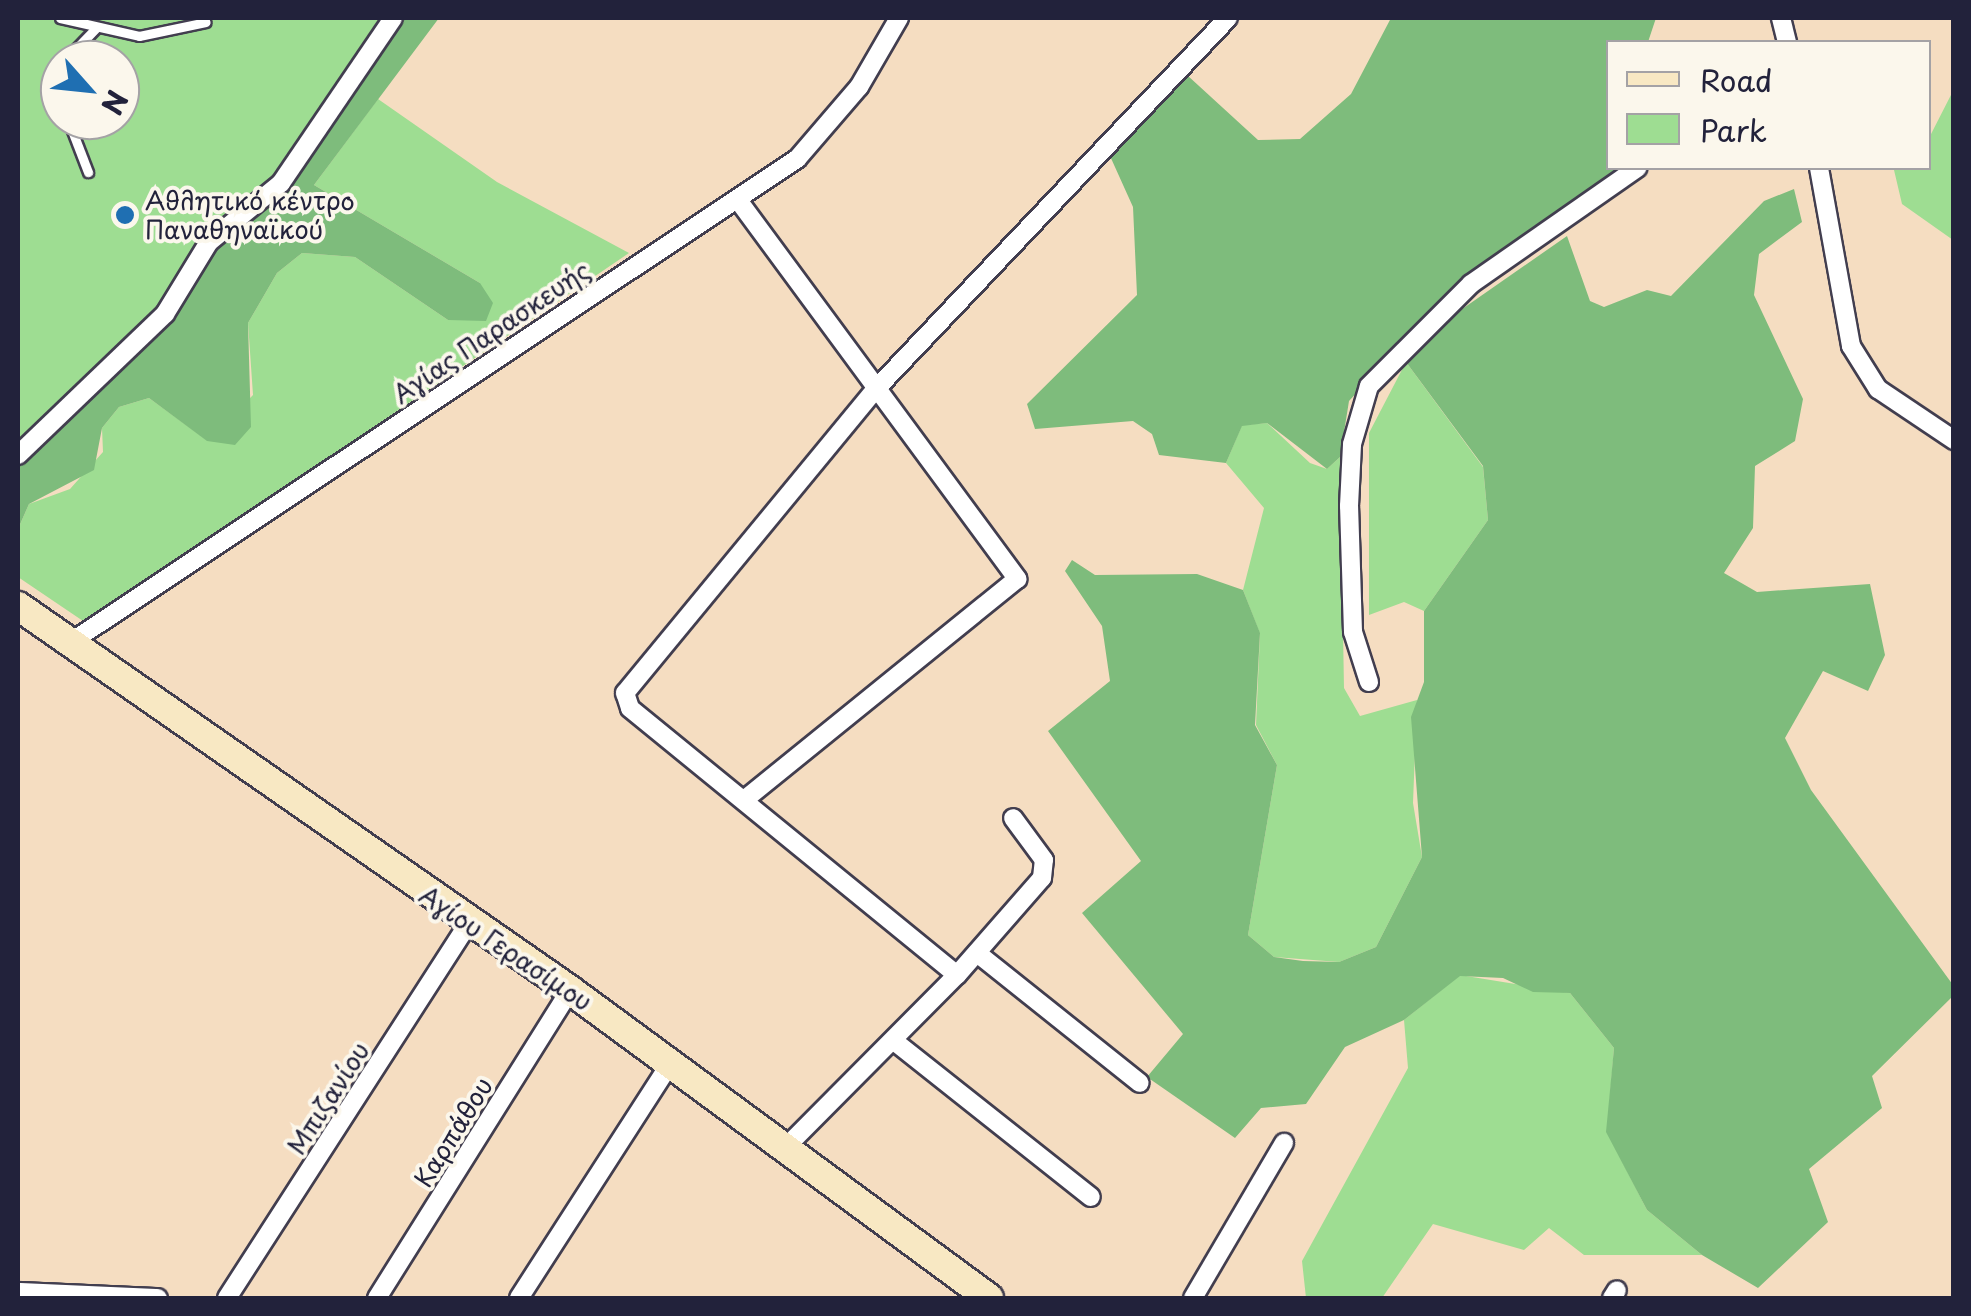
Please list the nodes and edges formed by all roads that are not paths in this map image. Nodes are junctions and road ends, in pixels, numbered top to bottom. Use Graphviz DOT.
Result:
graph roads {
  1 [pos="60,18"];
  2 [pos="392,18"];
  3 [pos="899,18"];
  4 [pos="1228,18"];
  5 [pos="206,22"];
  6 [pos="96,28"];
  7 [pos="85,40"];
  8 [pos="76,140"];
  9 [pos="1634,170"];
  10 [pos="1819,170"];
  11 [pos="88,172"];
  12 [pos="738,200"];
  13 [pos="874,391"];
  14 [pos="1954,440"];
  15 [pos="18,455"];
  16 [pos="18,606"];
  17 [pos="68,644"];
  18 [pos="1369,682"];
  19 [pos="745,799"];
  20 [pos="1013,818"];
  21 [pos="469,923"];
  22 [pos="977,952"];
  23 [pos="956,975"];
  24 [pos="570,990"];
  25 [pos="894,1040"];
  26 [pos="670,1064"];
  27 [pos="1140,1083"];
  28 [pos="1284,1143"];
  29 [pos="783,1150"];
  30 [pos="1091,1197"];
  31 [pos="18,1292"];
  32 [pos="158,1298"];
  33 [pos="227,1298"];
  34 [pos="377,1298"];
  35 [pos="519,1298"];
  36 [pos="989,1298"];
  37 [pos="1192,1298"];
  1 -- 6 [label="lane"];
  2 -- 15 [label="street"];
  3 -- 12 [label="street, Αγίας Παρασκευής"];
  4 -- 13 [label="street"];
  5 -- 6 [label="lane"];
  6 -- 7 [label="lane"];
  8 -- 11 [label="lane"];
  9 -- 18 [label="street"];
  10 -- 14 [label="street"];
  12 -- 13 [label="street"];
  12 -- 17 [label="street, Αγίας Παρασκευής"];
  13 -- 19 [label="street"];
  13 -- 19 [label="street"];
  16 -- 17 [label="street, Αγίου Γερασίμου"];
  17 -- 21 [label="street, Αγίου Γερασίμου"];
  19 -- 23 [label="street"];
  20 -- 22 [label="street"];
  21 -- 24 [label="street, Αγίου Γερασίμου"];
  21 -- 33 [label="street, Μπιζανίου"];
  22 -- 23 [label="street"];
  22 -- 27 [label="street"];
  23 -- 25 [label="street"];
  24 -- 26 [label="street, Αγίου Γερασίμου"];
  24 -- 34 [label="street, Καρπάθου"];
  25 -- 29 [label="street"];
  25 -- 30 [label="street"];
  26 -- 29 [label="street, Αγίου Γερασίμου"];
  26 -- 35 [label="street"];
  28 -- 37 [label="street"];
  29 -- 36 [label="street, Αγίου Γερασίμου"];
  31 -- 32 [label="street"];
}
